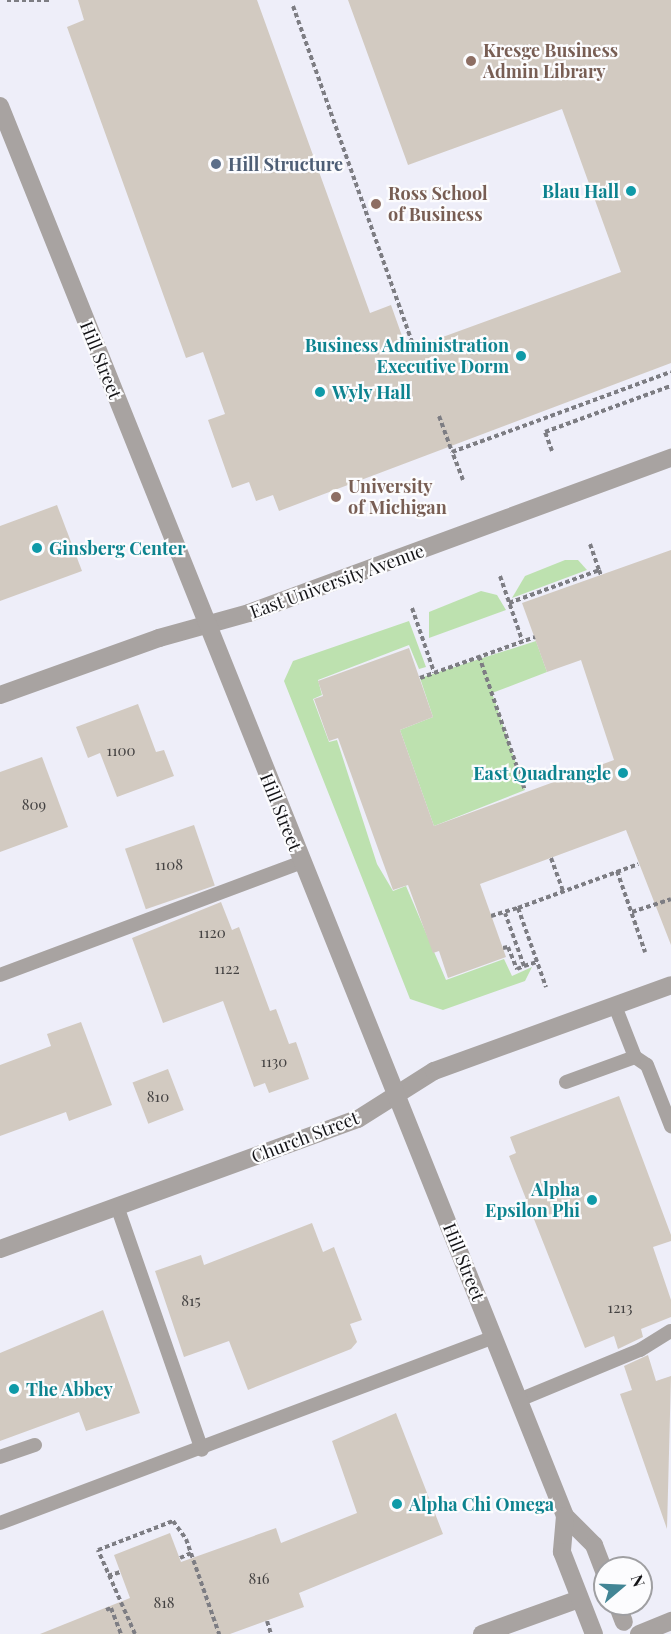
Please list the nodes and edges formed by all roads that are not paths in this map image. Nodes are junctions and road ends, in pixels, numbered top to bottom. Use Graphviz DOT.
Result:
graph roads {
  1 [pos="0,106"];
  2 [pos="671,458"];
  3 [pos="206,627"];
  4 [pos="0,695"];
  5 [pos="302,862"];
  6 [pos="0,975"];
  7 [pos="671,986"];
  8 [pos="615,1006"];
  9 [pos="635,1057"];
  10 [pos="566,1082"];
  11 [pos="396,1094"];
  12 [pos="671,1126"];
  13 [pos="117,1206"];
  14 [pos="0,1250"];
  15 [pos="671,1330"];
  16 [pos="494,1338"];
  17 [pos="519,1400"];
  18 [pos="34,1444"];
  19 [pos="202,1450"];
  20 [pos="0,1457"];
  21 [pos="565,1516"];
  22 [pos="0,1523"];
  23 [pos="598,1556"];
  24 [pos="579,1599"];
  25 [pos="671,1621"];
  26 [pos="482,1634"];
  27 [pos="594,1634"];
  28 [pos="639,1634"];
  1 -- 3 [label="street, Hill Street"];
  2 -- 3 [label="street, East University Avenue"];
  3 -- 4 [label="street, East University Avenue"];
  3 -- 5 [label="street, Hill Street"];
  5 -- 6 [label="lane"];
  5 -- 11 [label="street, Hill Street"];
  7 -- 8 [label="street, Church Street"];
  8 -- 9 [label="lane"];
  8 -- 11 [label="street, Church Street"];
  9 -- 10 [label="lane"];
  9 -- 12 [label="lane"];
  11 -- 13 [label="street, Church Street"];
  11 -- 16 [label="street, Hill Street"];
  13 -- 14 [label="street, Church Street"];
  13 -- 19 [label="lane"];
  15 -- 17 [label="lane"];
  16 -- 17 [label="street, Hill Street"];
  16 -- 19 [label="lane"];
  17 -- 21 [label="street, Hill Street"];
  18 -- 20 [label="lane"];
  19 -- 22 [label="lane"];
  21 -- 23 [label="street, Hill Street"];
  21 -- 24 [label="street, Hill Street"];
  24 -- 26 [label="street"];
  24 -- 27 [label="street, Hill Street"];
  25 -- 28 [label="street"];
}
